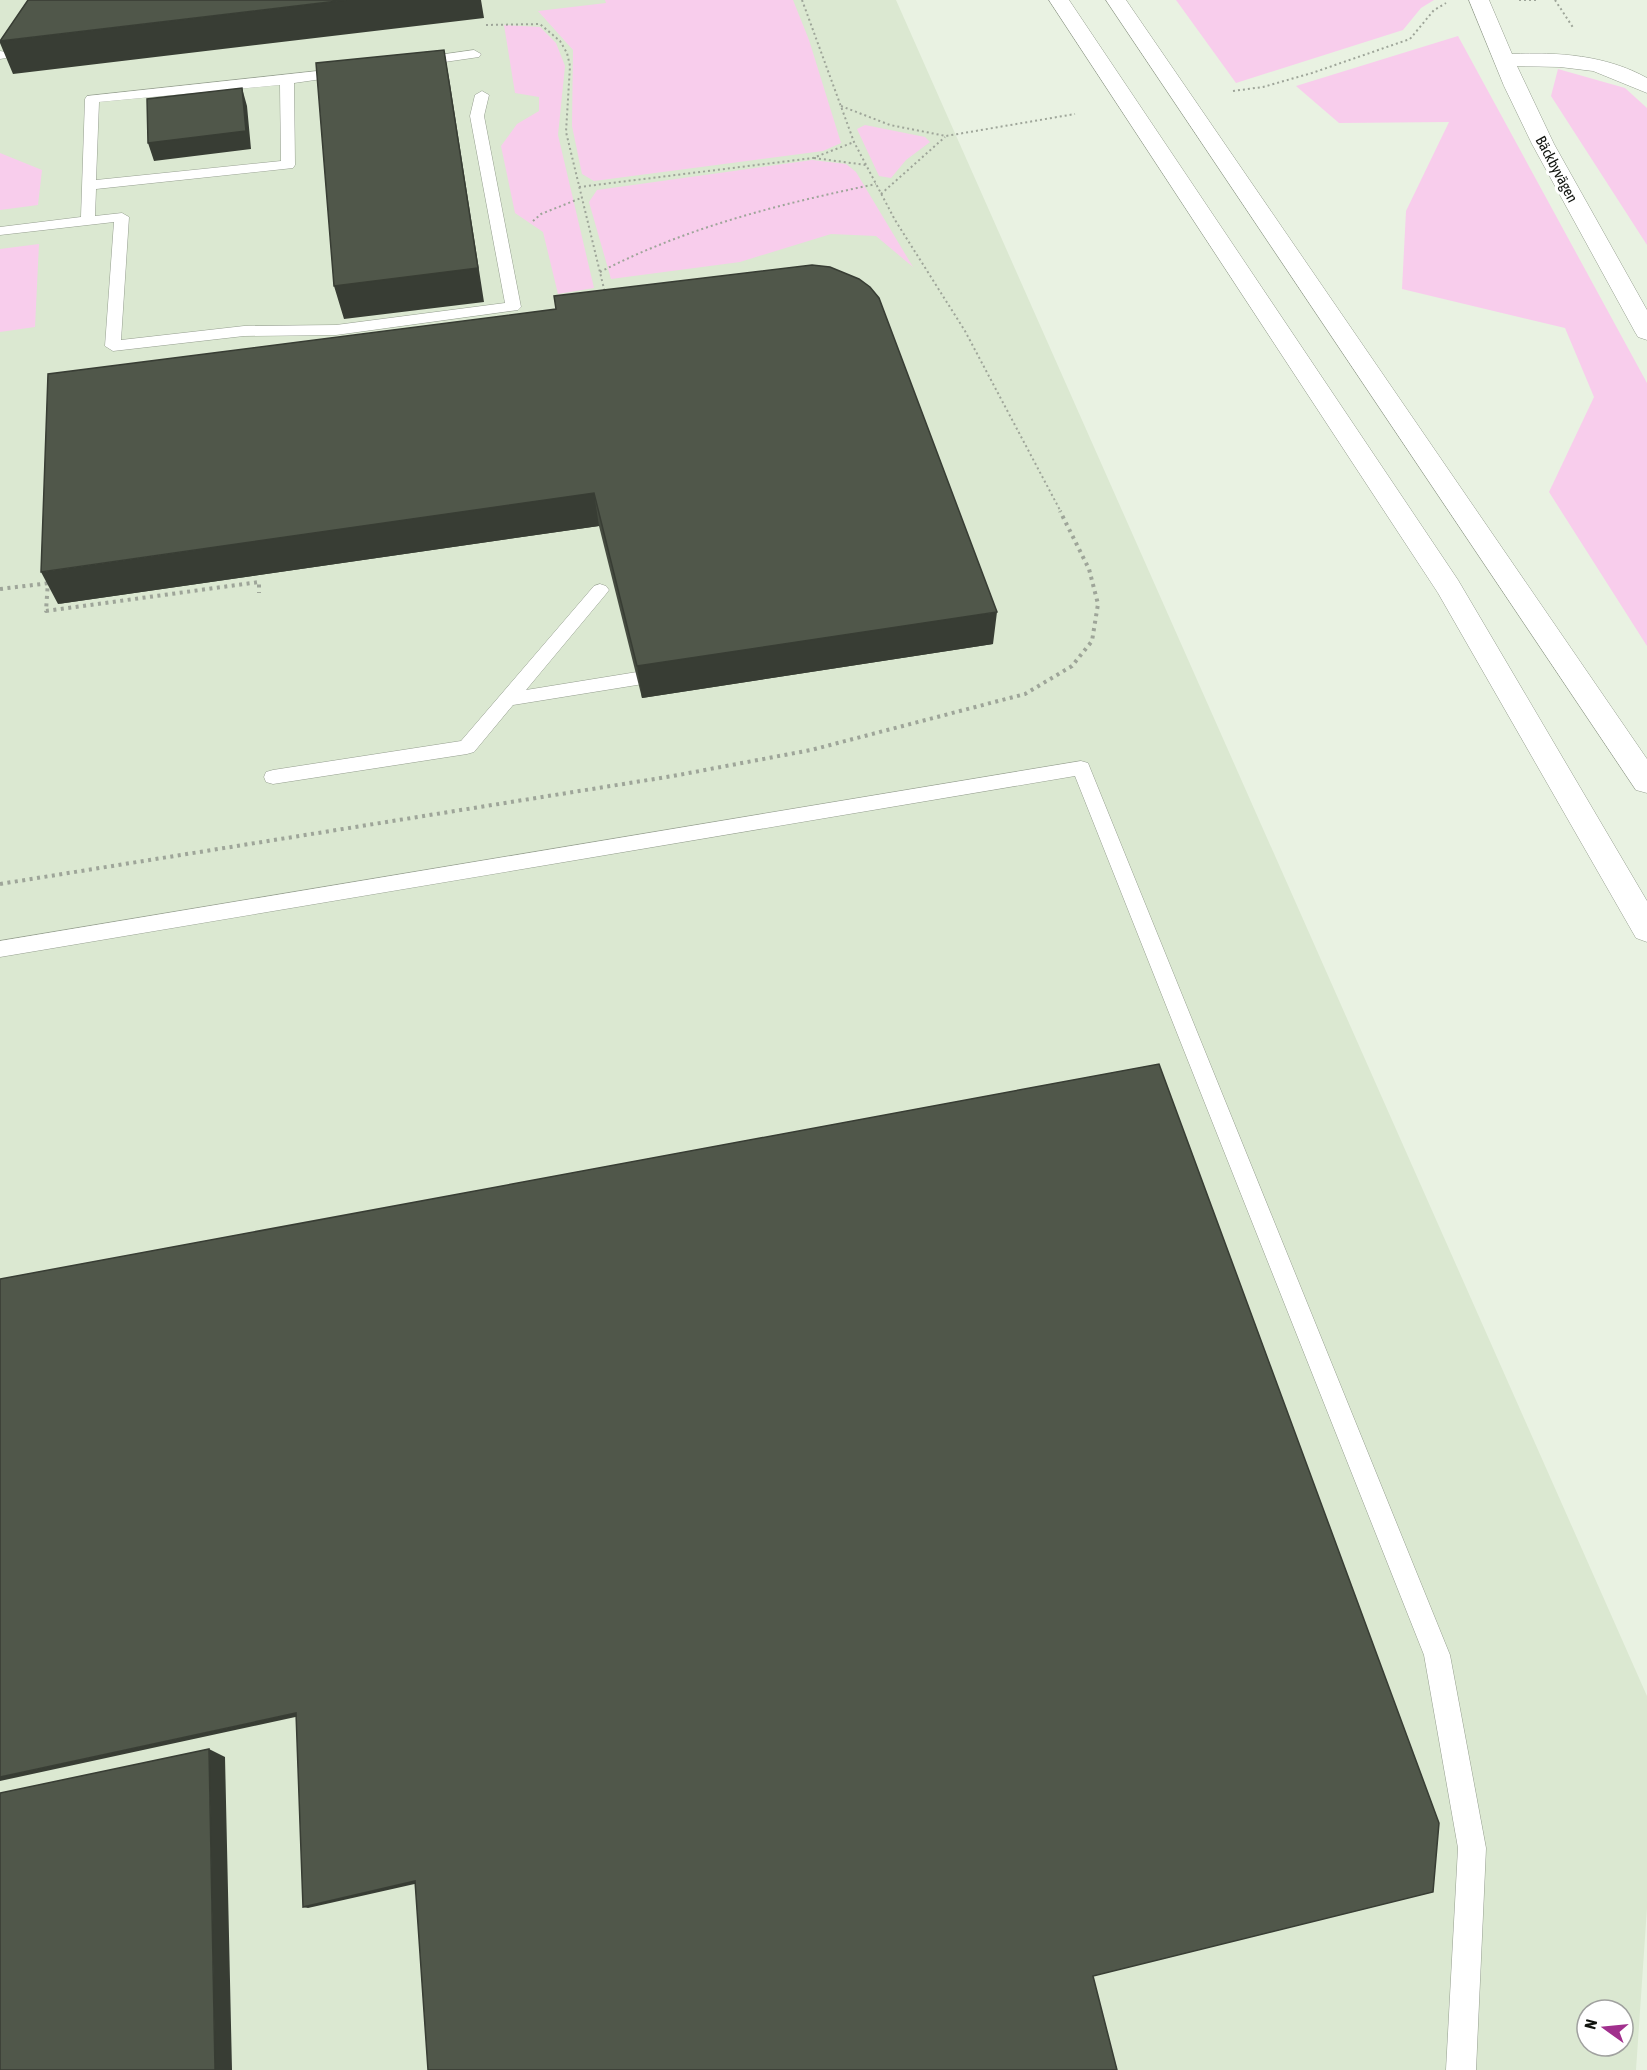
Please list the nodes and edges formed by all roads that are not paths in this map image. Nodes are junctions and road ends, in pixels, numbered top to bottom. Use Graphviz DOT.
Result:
graph roads {
  1 [pos="1059,0"];
  2 [pos="1116,0"];
  3 [pos="1479,0"];
  4 [pos="474,54"];
  5 [pos="1505,60"];
  6 [pos="404,63"];
  7 [pos="357,70"];
  8 [pos="287,80"];
  9 [pos="1647,87"];
  10 [pos="482,95"];
  11 [pos="89,185"];
  12 [pos="88,221"];
  13 [pos="0,231"];
  14 [pos="1647,332"];
  15 [pos="600,590"];
  16 [pos="637,679"];
  17 [pos="509,699"];
  18 [pos="273,777"];
  19 [pos="1647,782"];
  20 [pos="1647,929"];
  21 [pos="0,949"];
  22 [pos="1461,2070"];
  1 -- 20 [label="main road"];
  2 -- 19 [label="main road"];
  3 -- 5 [label="main road, Bäckbyvägen"];
  4 -- 6 [label="lane"];
  5 -- 9 [label="main road"];
  5 -- 14 [label="main road, Bäckbyvägen"];
  7 -- 8 [label="lane"];
  8 -- 11 [label="lane"];
  8 -- 11 [label="lane"];
  10 -- 12 [label="lane"];
  11 -- 12 [label="lane"];
  12 -- 13 [label="lane"];
  15 -- 17 [label="lane"];
  16 -- 17 [label="lane"];
  17 -- 18 [label="lane"];
  21 -- 22 [label="lane"];
}
